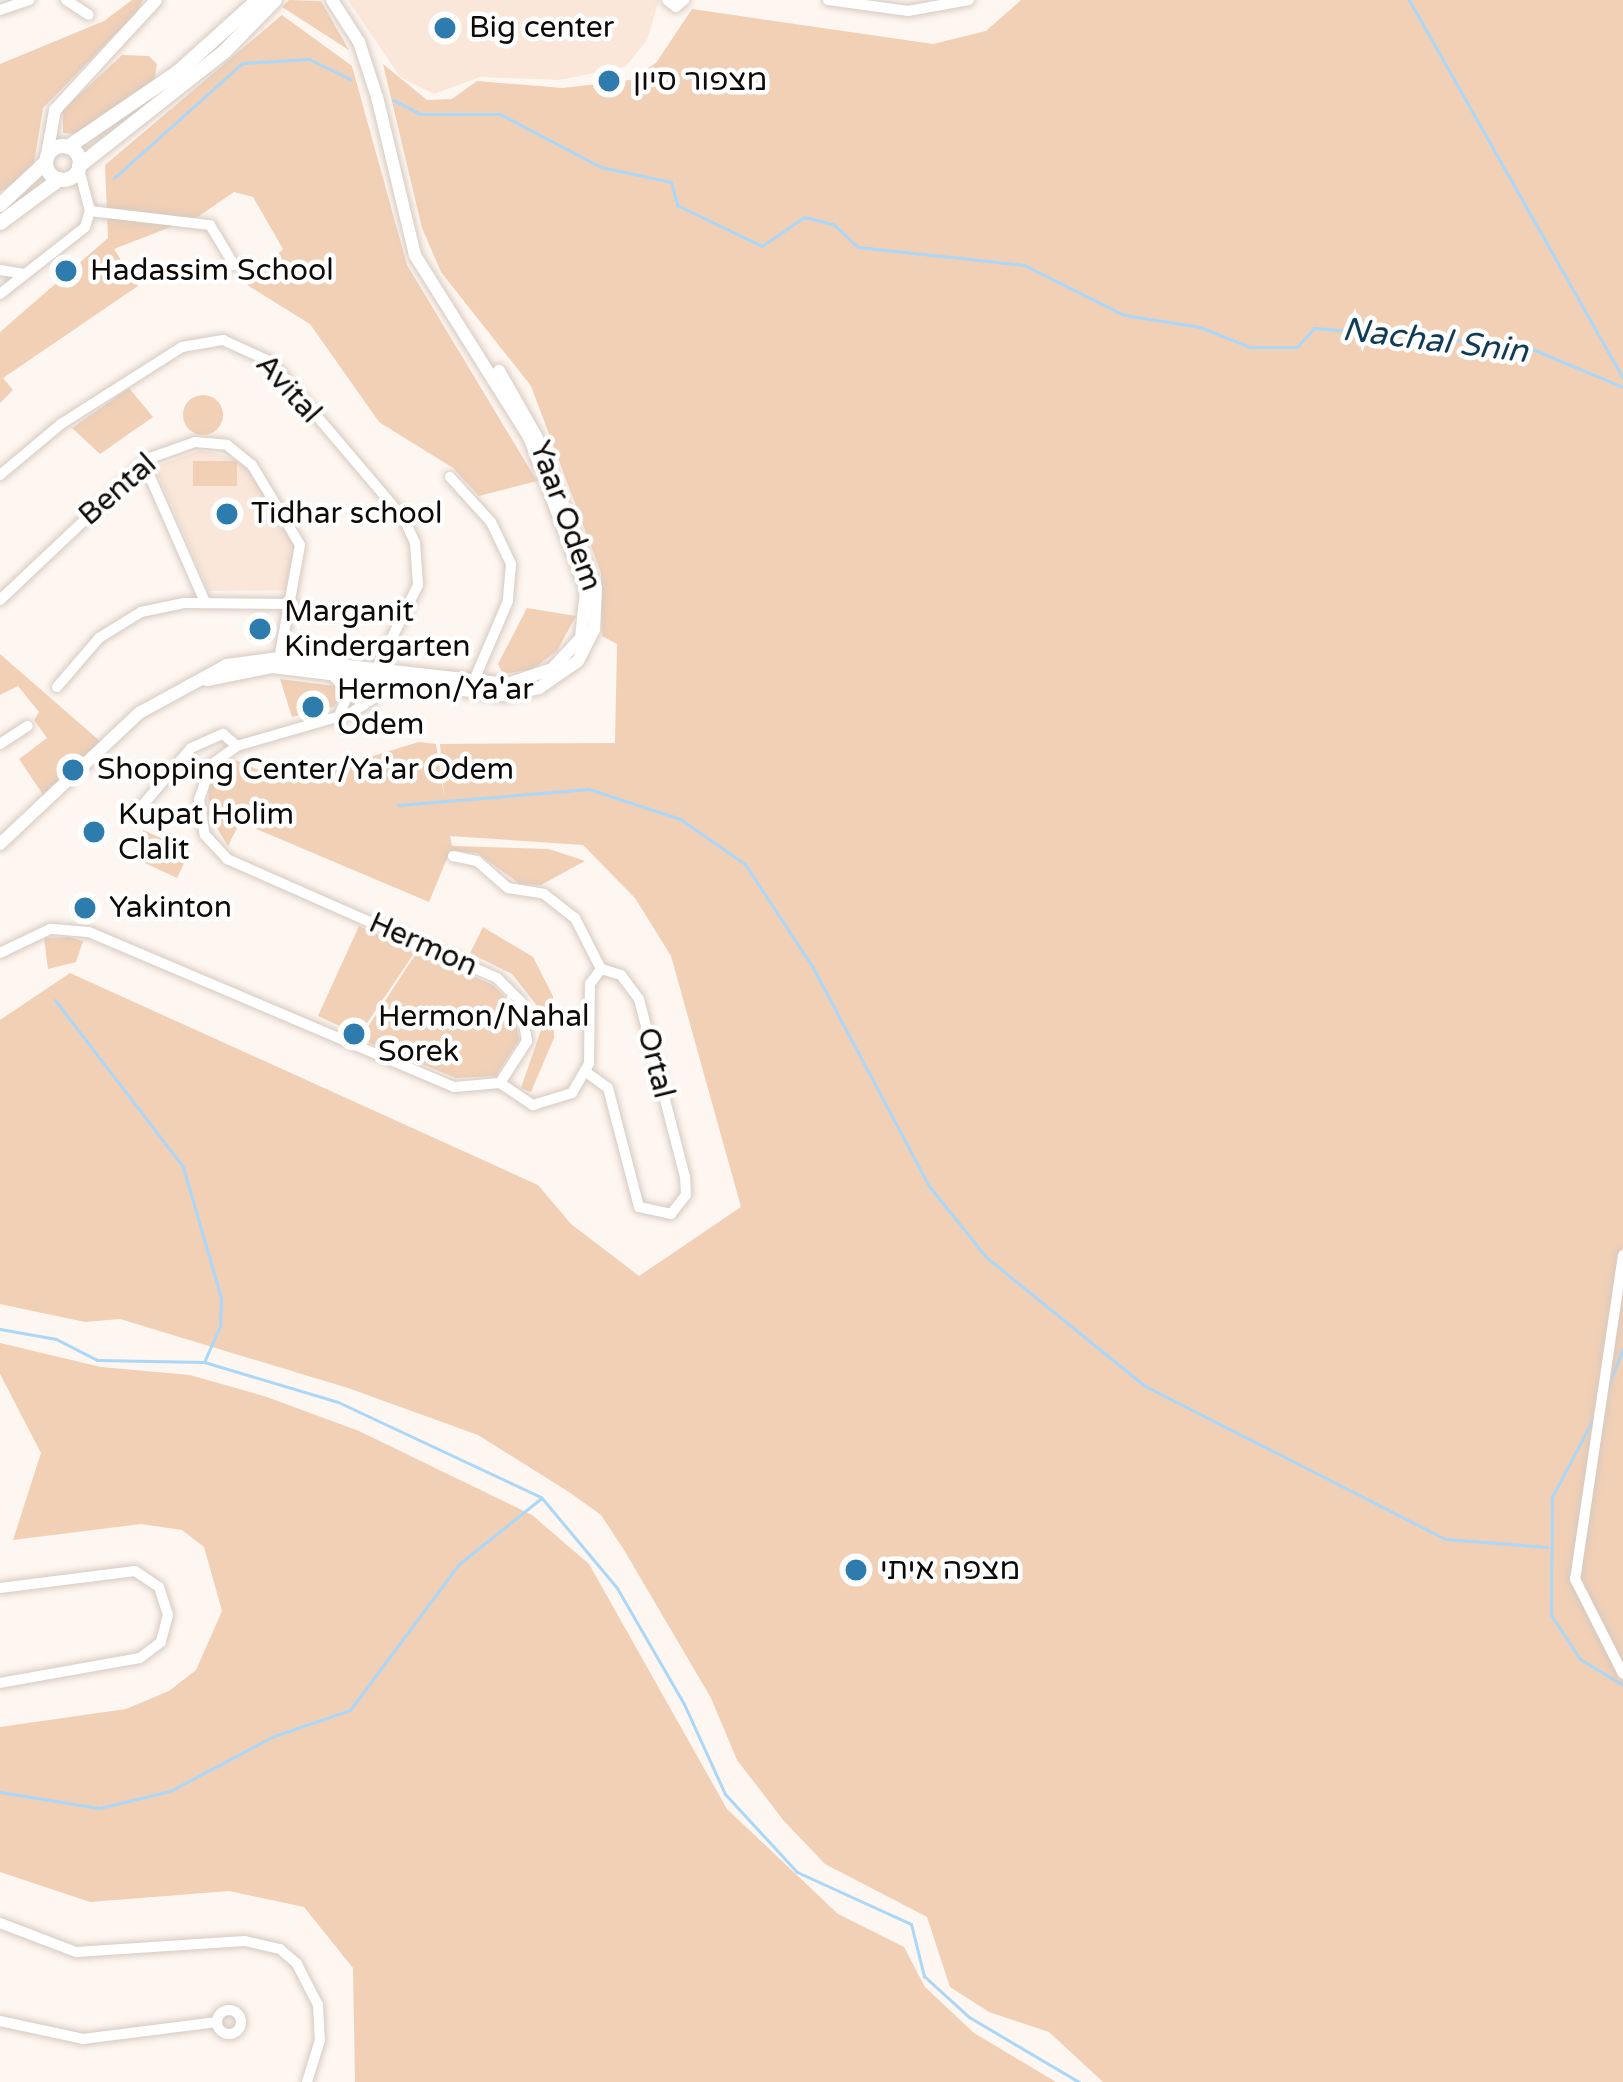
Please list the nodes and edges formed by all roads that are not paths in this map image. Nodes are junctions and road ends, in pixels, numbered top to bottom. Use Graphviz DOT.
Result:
graph roads {
  1 [pos="29,0"];
  2 [pos="66,0"];
  3 [pos="156,0"];
  4 [pos="257,0"];
  5 [pos="275,0"];
  6 [pos="335,0"];
  7 [pos="667,0"];
  8 [pos="684,0"];
  9 [pos="830,0"];
  10 [pos="969,0"];
  11 [pos="0,10"];
  12 [pos="89,15"];
  13 [pos="55,110"];
  14 [pos="67,147"];
  15 [pos="47,159"];
  16 [pos="79,168"];
  17 [pos="62,179"];
  18 [pos="83,196"];
  19 [pos="0,205"];
  20 [pos="90,211"];
  21 [pos="0,223"];
  22 [pos="233,265"];
  23 [pos="0,270"];
  24 [pos="26,274"];
  25 [pos="0,294"];
  26 [pos="144,463"];
  27 [pos="0,476"];
  28 [pos="450,477"];
  29 [pos="0,600"];
  30 [pos="205,602"];
  31 [pos="293,604"];
  32 [pos="278,663"];
  33 [pos="332,675"];
  34 [pos="373,675"];
  35 [pos="57,687"];
  36 [pos="471,687"];
  37 [pos="336,717"];
  38 [pos="28,725"];
  39 [pos="0,744"];
  40 [pos="237,746"];
  41 [pos="142,806"];
  42 [pos="0,844"];
  43 [pos="453,856"];
  44 [pos="0,953"];
  45 [pos="601,970"];
  46 [pos="586,1072"];
  47 [pos="500,1083"];
  48 [pos="1623,1255"];
  49 [pos="0,1588"];
  50 [pos="1623,1674"];
  51 [pos="0,1683"];
  52 [pos="0,1922"];
  53 [pos="0,2021"];
  54 [pos="217,2022"];
  55 [pos="307,2082"];
  1 -- 11 [label="street"];
  2 -- 12 [label="street"];
  3 -- 13 [label="street"];
  4 -- 14 [label="main road"];
  5 -- 16 [label="main road"];
  6 -- 36 [label="street, Yaar Odem"];
  7 -- 8 [label="street"];
  9 -- 10 [label="street"];
  13 -- 14 [label="street"];
  13 -- 15 [label="street"];
  14 -- 15 [label="main road"];
  14 -- 16 [label="main road"];
  15 -- 17 [label="main road"];
  15 -- 19 [label="main road"];
  16 -- 17 [label="main road"];
  16 -- 18 [label="street"];
  17 -- 18 [label="street"];
  17 -- 21 [label="main road"];
  18 -- 20 [label="street"];
  20 -- 22 [label="street"];
  20 -- 24 [label="street"];
  23 -- 24 [label="street"];
  24 -- 25 [label="street"];
  26 -- 29 [label="street, Bental"];
  26 -- 30 [label="street"];
  26 -- 31 [label="street, Bental"];
  27 -- 34 [label="street, Avital"];
  28 -- 36 [label="street"];
  30 -- 31 [label="street"];
  30 -- 35 [label="street"];
  31 -- 32 [label="street, Bental"];
  32 -- 33 [label="street, Yaar Odem"];
  32 -- 34 [label="street, Yaar Odem"];
  32 -- 42 [label="street, Yaar Odem"];
  33 -- 34 [label="street, Yaar Odem"];
  33 -- 37 [label="street"];
  34 -- 36 [label="street, Yaar Odem"];
  34 -- 37 [label="street"];
  37 -- 40 [label="street"];
  38 -- 39 [label="street"];
  40 -- 41 [label="street"];
  40 -- 47 [label="street, Hermon"];
  43 -- 45 [label="street, Ortal"];
  44 -- 47 [label="street"];
  45 -- 46 [label="street"];
  45 -- 46 [label="street, Ortal"];
  46 -- 47 [label="street"];
  48 -- 50 [label="street"];
  49 -- 51 [label="street"];
  52 -- 55 [label="street"];
  53 -- 54 [label="street"];
}
